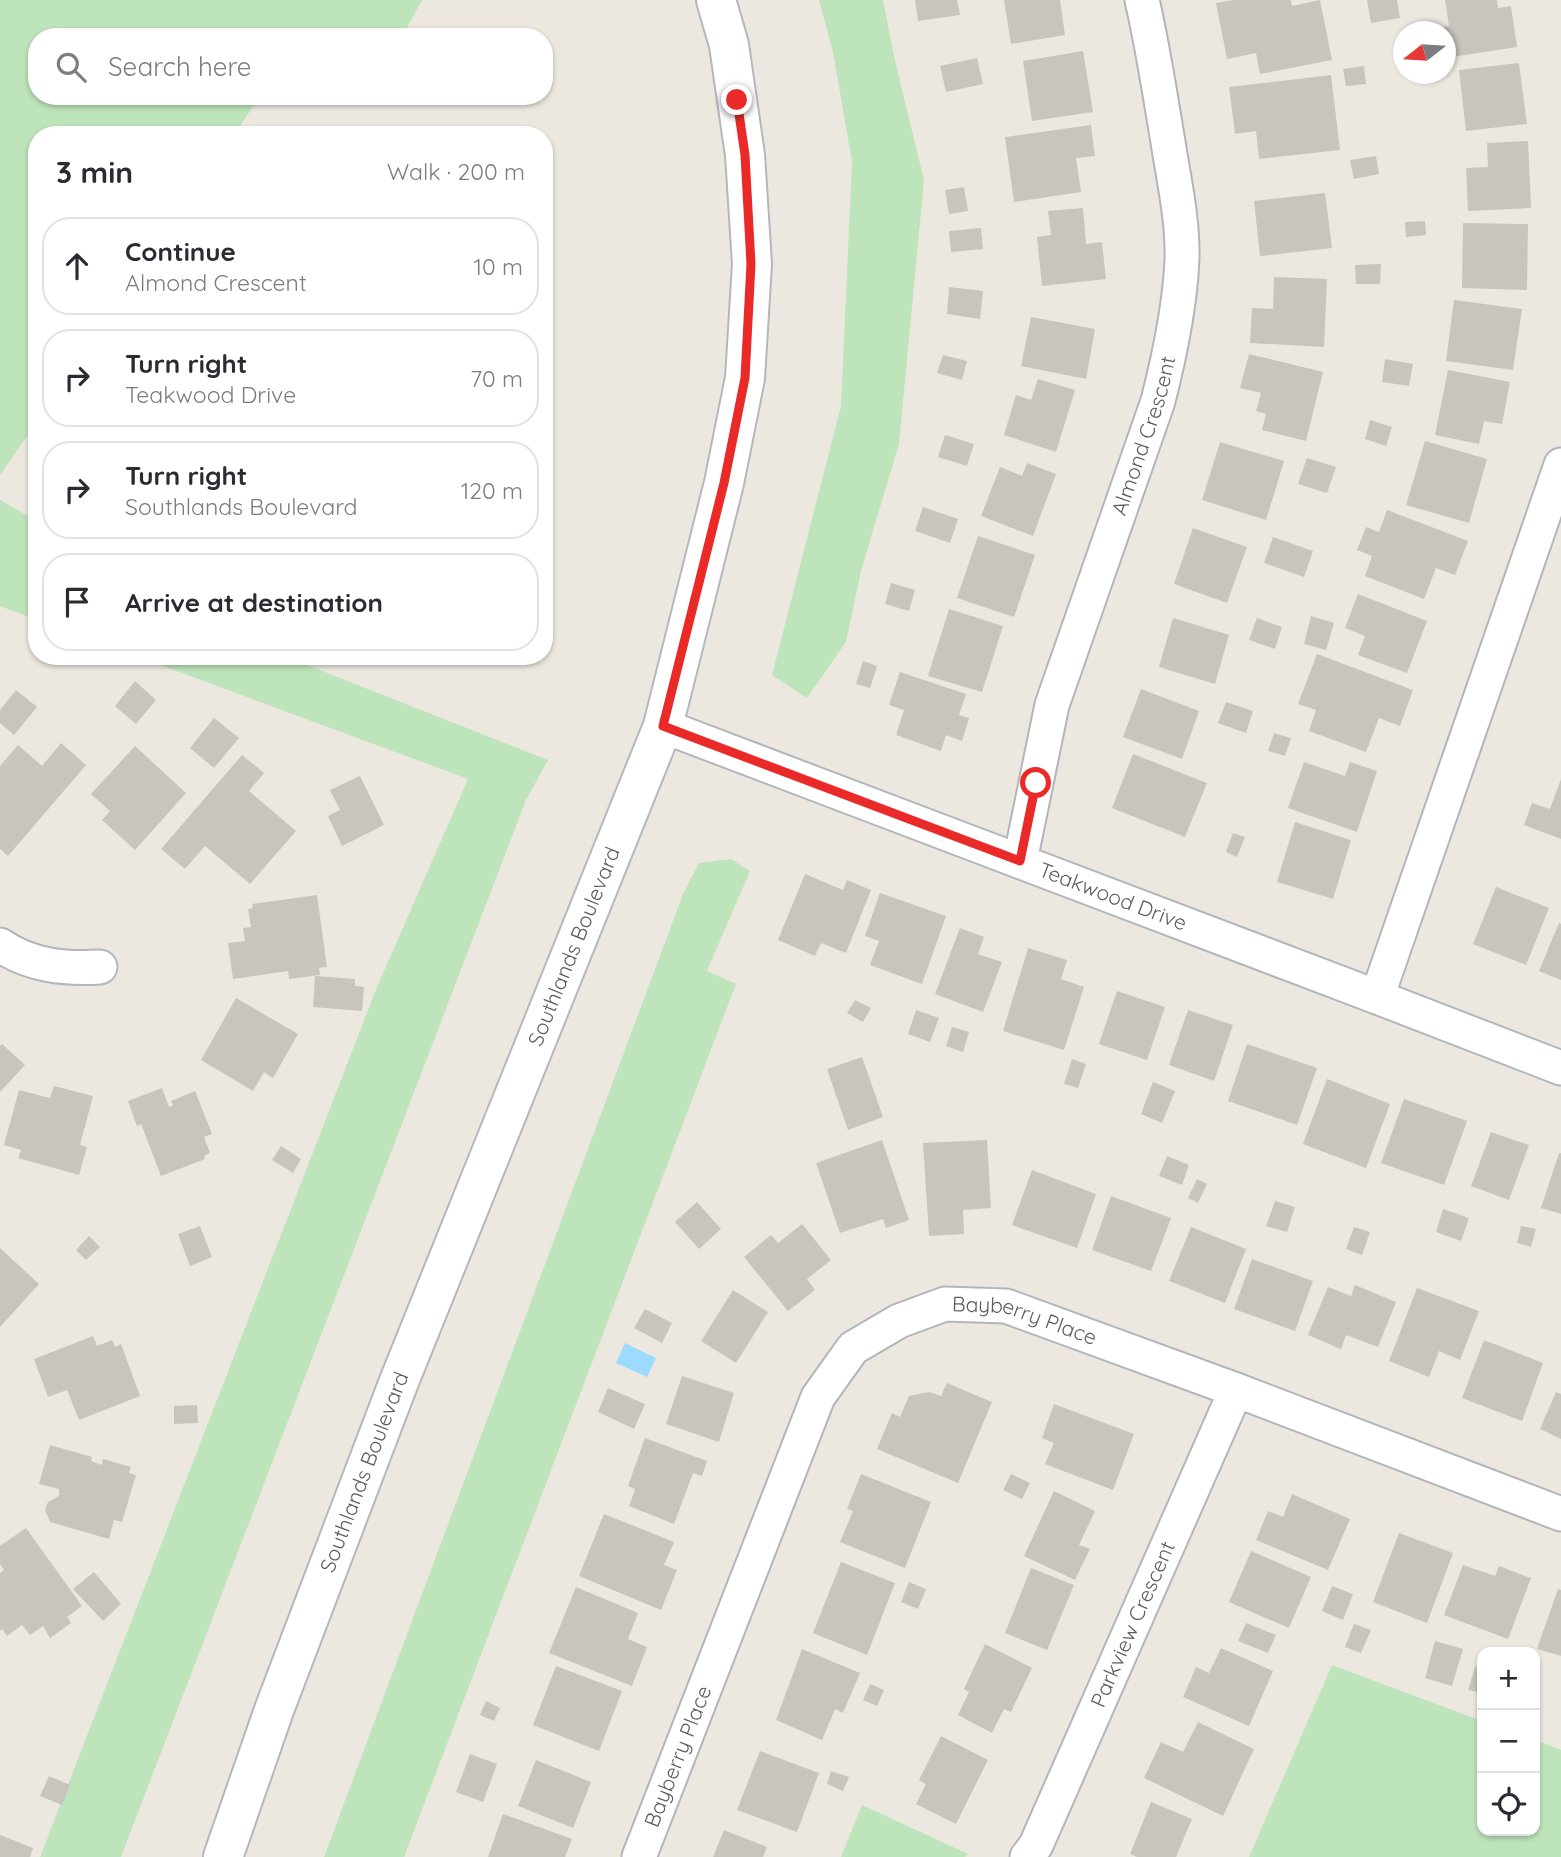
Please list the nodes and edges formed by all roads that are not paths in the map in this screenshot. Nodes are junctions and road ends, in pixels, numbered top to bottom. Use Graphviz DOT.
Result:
graph roads {
  1 [pos="716,0"];
  2 [pos="1142,0"];
  3 [pos="1561,465"];
  4 [pos="663,726"];
  5 [pos="1020,861"];
  6 [pos="0,945"];
  7 [pos="100,967"];
  8 [pos="1377,997"];
  9 [pos="1561,1068"];
  10 [pos="1236,1390"];
  11 [pos="1561,1514"];
  12 [pos="223,1857"];
  13 [pos="639,1857"];
  14 [pos="1027,1857"];
  1 -- 4 [label="main road, Southlands Boulevard"];
  2 -- 5 [label="street, Almond Crescent"];
  3 -- 8 [label="street"];
  4 -- 5 [label="street, Teakwood Drive"];
  4 -- 12 [label="main road, Southlands Boulevard"];
  5 -- 8 [label="street, Teakwood Drive"];
  6 -- 7 [label="street"];
  8 -- 9 [label="street, Teakwood Drive"];
  10 -- 11 [label="street, Bayberry Place"];
  10 -- 13 [label="street, Bayberry Place"];
  10 -- 14 [label="street, Parkview Crescent"];
}
